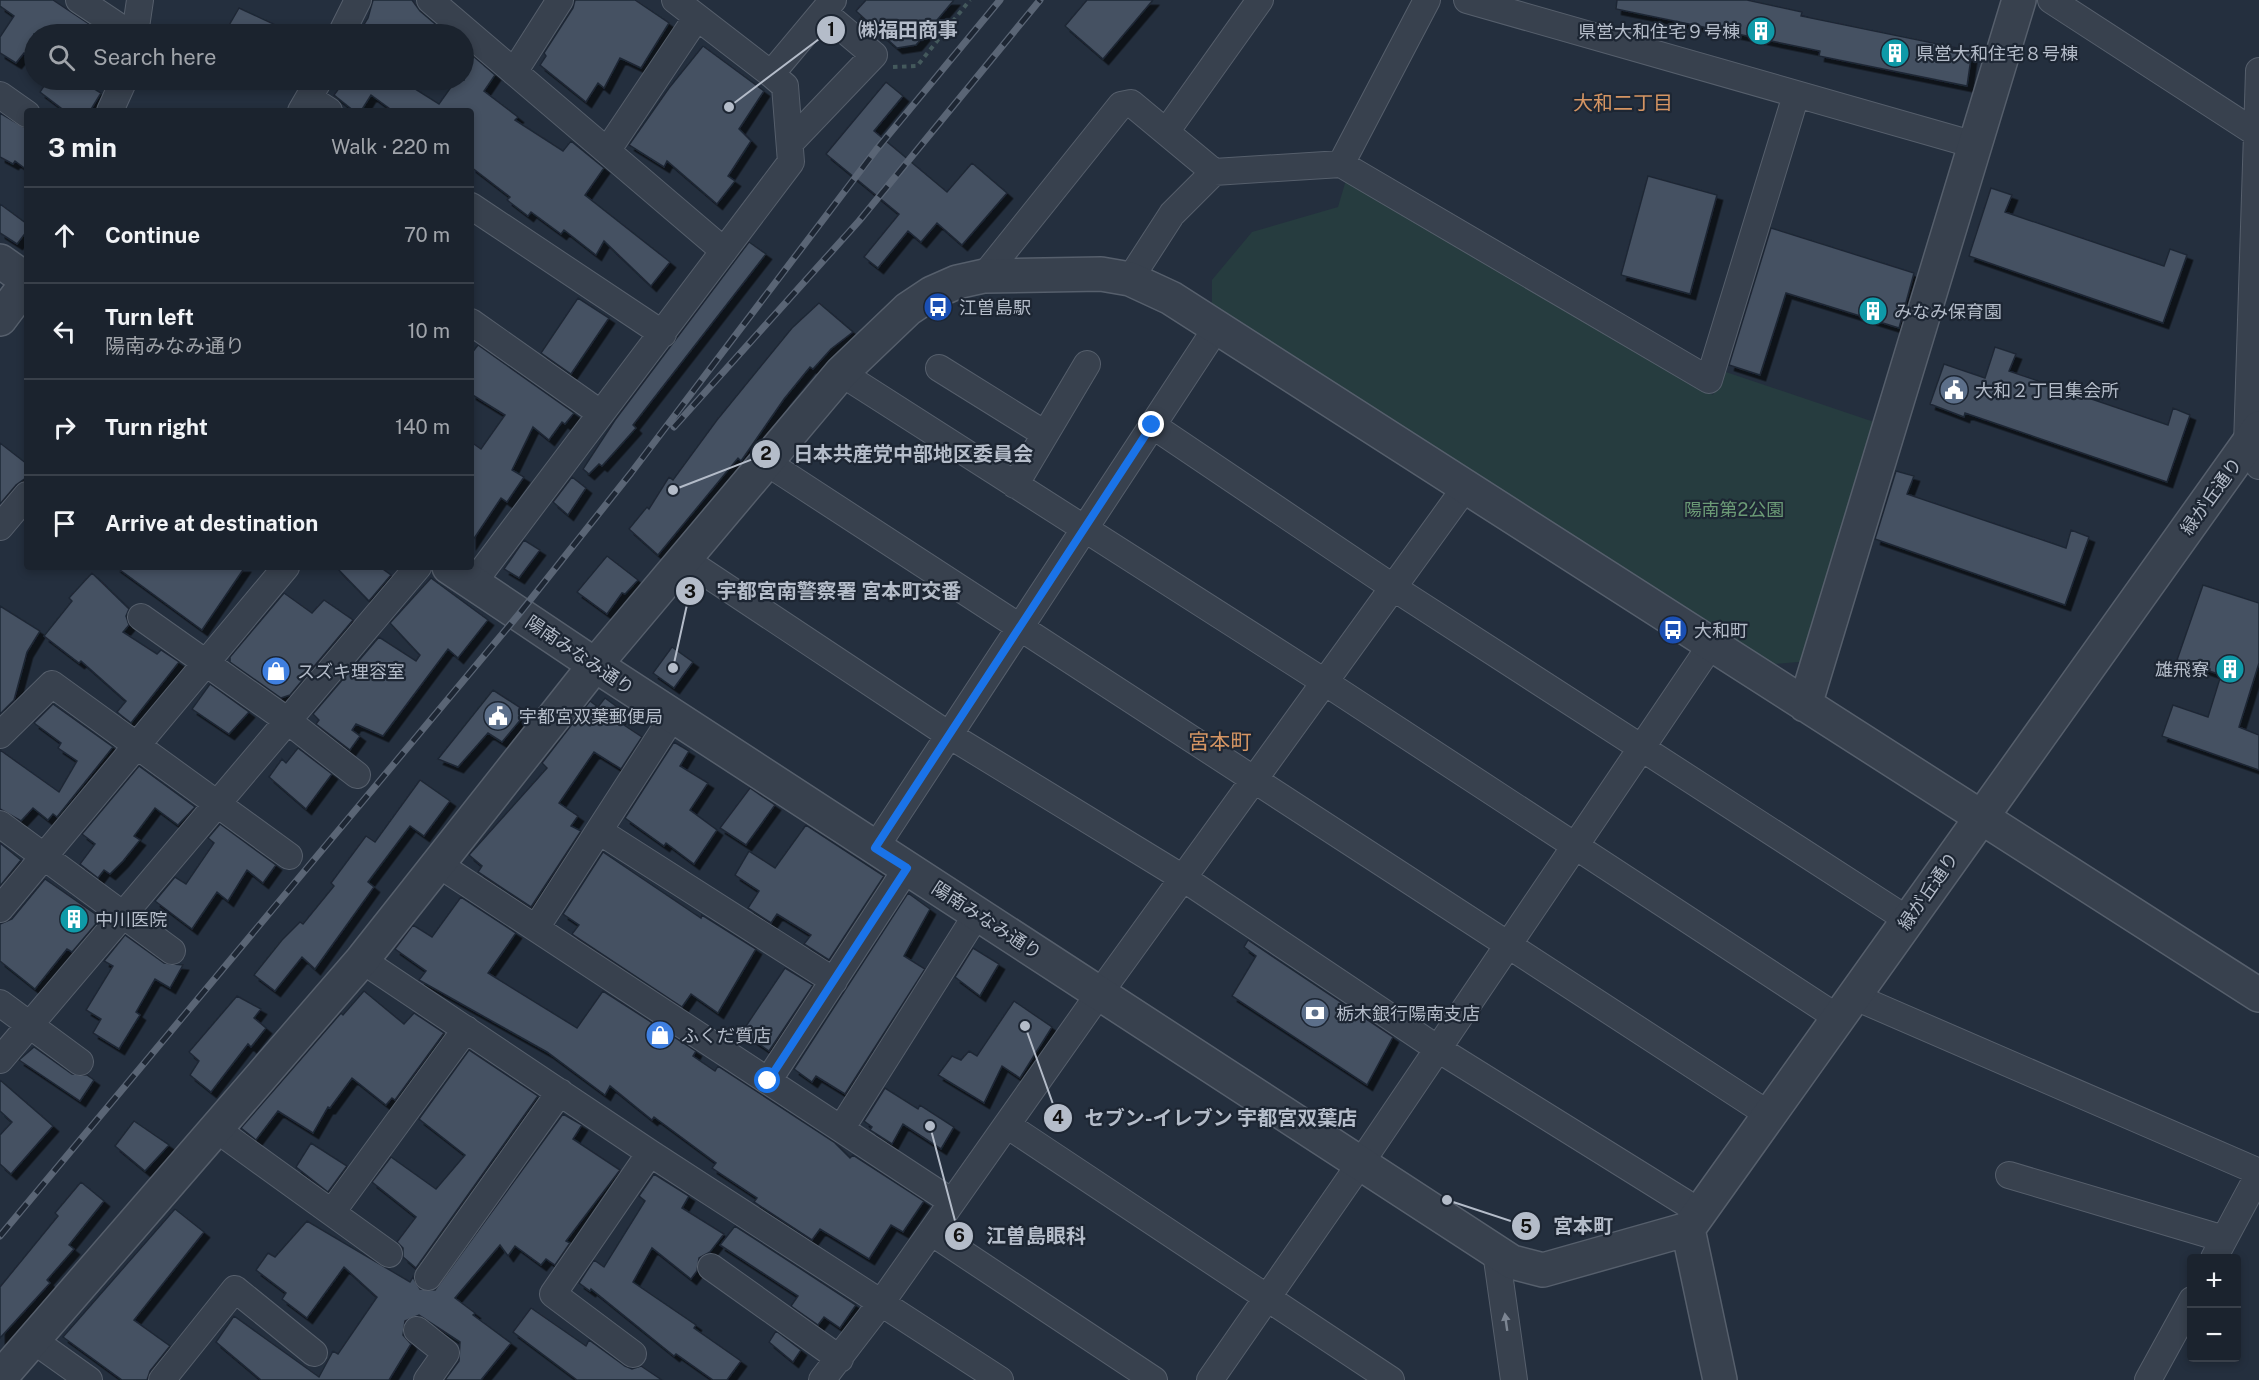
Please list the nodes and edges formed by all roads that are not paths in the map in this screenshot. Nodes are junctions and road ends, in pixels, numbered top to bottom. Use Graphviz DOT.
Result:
graph roads {
  1 [pos="79,0"];
  2 [pos="140,0"];
  3 [pos="358,0"];
  4 [pos="430,0"];
  5 [pos="560,0"];
  6 [pos="675,0"];
  7 [pos="1260,0"];
  8 [pos="1427,0"];
  9 [pos="1467,0"];
  10 [pos="2019,0"];
  11 [pos="2051,0"];
  12 [pos="828,6"];
  13 [pos="696,17"];
  14 [pos="115,24"];
  15 [pos="136,24"];
  16 [pos="346,24"];
  17 [pos="458,24"];
  18 [pos="474,38"];
  19 [pos="2259,71"];
  20 [pos="514,72"];
  21 [pos="771,74"];
  22 [pos="119,90"];
  23 [pos="0,95"];
  24 [pos="1796,95"];
  25 [pos="111,108"];
  26 [pos="24,112"];
  27 [pos="1166,132"];
  28 [pos="2256,133"];
  29 [pos="790,143"];
  30 [pos="1975,145"];
  31 [pos="607,151"];
  32 [pos="1341,164"];
  33 [pos="1214,172"];
  34 [pos="474,208"];
  35 [pos="724,251"];
  36 [pos="0,261"];
  37 [pos="984,276"];
  38 [pos="1130,279"];
  39 [pos="24,280"];
  40 [pos="24,286"];
  41 [pos="0,319"];
  42 [pos="474,324"];
  43 [pos="1217,327"];
  44 [pos="663,334"];
  45 [pos="1087,364"];
  46 [pos="939,368"];
  47 [pos="841,373"];
  48 [pos="600,413"];
  49 [pos="1152,425"];
  50 [pos="1046,434"];
  51 [pos="2255,446"];
  52 [pos="766,462"];
  53 [pos="1015,485"];
  54 [pos="1465,488"];
  55 [pos="24,499"];
  56 [pos="0,527"];
  57 [pos="1084,528"];
  58 [pos="684,559"];
  59 [pos="474,560"];
  60 [pos="284,570"];
  61 [pos="415,570"];
  62 [pos="461,575"];
  63 [pos="1394,588"];
  64 [pos="141,617"];
  65 [pos="1019,627"];
  66 [pos="1711,645"];
  67 [pos="207,662"];
  68 [pos="595,665"];
  69 [pos="1326,683"];
  70 [pos="1805,705"];
  71 [pos="674,716"];
  72 [pos="288,721"];
  73 [pos="0,735"];
  74 [pos="949,735"];
  75 [pos="138,745"];
  76 [pos="1643,747"];
  77 [pos="357,775"];
  78 [pos="1256,779"];
  79 [pos="217,805"];
  80 [pos="1980,819"];
  81 [pos="0,824"];
  82 [pos="599,831"];
  83 [pos="1576,846"];
  84 [pos="875,848"];
  85 [pos="289,856"];
  86 [pos="43,858"];
  87 [pos="438,864"];
  88 [pos="907,868"];
  89 [pos="1183,878"];
  90 [pos="0,909"];
  91 [pos="977,914"];
  92 [pos="123,915"];
  93 [pos="1908,920"];
  94 [pos="536,928"];
  95 [pos="1509,944"];
  96 [pos="172,951"];
  97 [pos="362,960"];
  98 [pos="834,981"];
  99 [pos="1099,994"];
  100 [pos="2259,995"];
  101 [pos="0,1003"];
  102 [pos="1846,1007"];
  103 [pos="31,1024"];
  104 [pos="466,1029"];
  105 [pos="1438,1049"];
  106 [pos="0,1060"];
  107 [pos="80,1062"];
  108 [pos="768,1081"];
  109 [pos="560,1092"];
  110 [pos="1768,1114"];
  111 [pos="1007,1125"];
  112 [pos="216,1129"];
  113 [pos="841,1129"];
  114 [pos="650,1153"];
  115 [pos="1360,1164"];
  116 [pos="2259,1173"];
  117 [pos="2008,1175"];
  118 [pos="952,1202"];
  119 [pos="332,1212"];
  120 [pos="1694,1221"];
  121 [pos="931,1232"];
  122 [pos="2219,1249"];
  123 [pos="1496,1252"];
  124 [pos="389,1254"];
  125 [pos="711,1267"];
  126 [pos="428,1277"];
  127 [pos="1268,1297"];
  128 [pos="881,1303"];
  129 [pos="2188,1308"];
  130 [pos="417,1330"];
  131 [pos="33,1340"];
  132 [pos="314,1353"];
  133 [pos="633,1354"];
  134 [pos="840,1359"];
  135 [pos="0,1378"];
  136 [pos="88,1380"];
  137 [pos="162,1380"];
  138 [pos="427,1380"];
  139 [pos="822,1380"];
  140 [pos="1000,1380"];
  141 [pos="1154,1380"];
  142 [pos="1210,1380"];
  143 [pos="1390,1380"];
  144 [pos="1514,1380"];
  145 [pos="1720,1380"];
  146 [pos="2148,1380"];
  1 -- 14 [label="street"];
  2 -- 15 [label="street"];
  3 -- 16 [label="street"];
  4 -- 17 [label="street"];
  5 -- 20 [label="street"];
  6 -- 13 [label="street"];
  7 -- 27 [label="street"];
  8 -- 32 [label="street"];
  9 -- 24 [label="street"];
  10 -- 30 [label="street"];
  11 -- 28 [label="street"];
  12 -- 21 [label="street"];
  12 -- 29 [label="street"];
  13 -- 21 [label="street"];
  13 -- 31 [label="street"];
  18 -- 20 [label="street"];
  19 -- 28 [label="street"];
  20 -- 31 [label="street"];
  21 -- 29 [label="street"];
  22 -- 25 [label="street"];
  23 -- 26 [label="street"];
  24 -- 30 [label="street"];
  24 -- 32 [label="street"];
  27 -- 33 [label="street"];
  27 -- 37 [label="street"];
  28 -- 51 [label="street"];
  29 -- 35 [label="street"];
  30 -- 70 [label="street"];
  31 -- 35 [label="street"];
  32 -- 33 [label="street"];
  33 -- 38 [label="street"];
  34 -- 44 [label="street"];
  35 -- 44 [label="street"];
  36 -- 39 [label="street"];
  37 -- 38 [label="street"];
  37 -- 47 [label="street"];
  38 -- 43 [label="street"];
  40 -- 41 [label="street"];
  42 -- 48 [label="street"];
  43 -- 49 [label="street"];
  43 -- 54 [label="street"];
  44 -- 48 [label="street"];
  45 -- 50 [label="street"];
  46 -- 50 [label="street"];
  47 -- 52 [label="street"];
  47 -- 53 [label="street"];
  48 -- 59 [label="street"];
  49 -- 57 [label="street"];
  49 -- 63 [label="street"];
  50 -- 53 [label="street"];
  51 -- 80 [label="street, 緑が丘通り"];
  52 -- 58 [label="street"];
  52 -- 65 [label="street"];
  53 -- 57 [label="street"];
  54 -- 63 [label="street"];
  54 -- 66 [label="street"];
  55 -- 56 [label="street"];
  57 -- 65 [label="street"];
  57 -- 69 [label="street"];
  58 -- 68 [label="street"];
  58 -- 74 [label="street"];
  60 -- 67 [label="street"];
  61 -- 72 [label="street"];
  62 -- 68 [label="street, 陽南みなみ通り"];
  63 -- 69 [label="street"];
  63 -- 76 [label="street"];
  64 -- 67 [label="street"];
  65 -- 74 [label="street"];
  65 -- 78 [label="street"];
  66 -- 70 [label="street"];
  66 -- 76 [label="street"];
  67 -- 72 [label="street"];
  67 -- 75 [label="street"];
  68 -- 71 [label="street, 陽南みなみ通り"];
  68 -- 87 [label="street"];
  69 -- 78 [label="street"];
  69 -- 83 [label="street"];
  70 -- 80 [label="street"];
  71 -- 82 [label="street"];
  71 -- 84 [label="street, 陽南みなみ通り"];
  72 -- 77 [label="street"];
  72 -- 79 [label="street"];
  73 -- 75 [label="street"];
  74 -- 84 [label="street"];
  74 -- 89 [label="street"];
  75 -- 79 [label="street"];
  75 -- 86 [label="street"];
  76 -- 83 [label="street"];
  76 -- 93 [label="street"];
  78 -- 89 [label="street"];
  78 -- 95 [label="street"];
  79 -- 85 [label="street"];
  79 -- 92 [label="street"];
  80 -- 93 [label="street, 緑が丘通り"];
  80 -- 100 [label="street"];
  81 -- 86 [label="street"];
  82 -- 94 [label="street"];
  82 -- 98 [label="street"];
  83 -- 95 [label="street"];
  83 -- 102 [label="street"];
  84 -- 88 [label="street, 陽南みなみ通り"];
  86 -- 90 [label="street"];
  86 -- 92 [label="street"];
  87 -- 94 [label="street"];
  87 -- 97 [label="street"];
  88 -- 91 [label="street, 陽南みなみ通り"];
  88 -- 98 [label="street"];
  89 -- 99 [label="street"];
  89 -- 105 [label="street"];
  91 -- 99 [label="street, 陽南みなみ通り"];
  91 -- 113 [label="street"];
  92 -- 96 [label="street"];
  92 -- 103 [label="street"];
  93 -- 102 [label="street, 緑が丘通り"];
  94 -- 108 [label="street"];
  95 -- 105 [label="street"];
  95 -- 110 [label="street"];
  97 -- 104 [label="street"];
  97 -- 112 [label="street"];
  98 -- 108 [label="street"];
  99 -- 111 [label="street"];
  99 -- 115 [label="street, 陽南みなみ通り"];
  101 -- 103 [label="street"];
  102 -- 110 [label="street, 緑が丘通り"];
  102 -- 116 [label="street"];
  103 -- 106 [label="street"];
  103 -- 107 [label="street"];
  104 -- 109 [label="street"];
  104 -- 119 [label="street"];
  105 -- 115 [label="street"];
  105 -- 120 [label="street"];
  108 -- 113 [label="street"];
  109 -- 114 [label="street"];
  109 -- 126 [label="street"];
  110 -- 120 [label="street, 緑が丘通り"];
  111 -- 118 [label="street"];
  111 -- 127 [label="street"];
  112 -- 119 [label="street"];
  112 -- 131 [label="street"];
  113 -- 118 [label="street"];
  114 -- 128 [label="street"];
  114 -- 133 [label="street"];
  115 -- 123 [label="street, 陽南みなみ通り"];
  115 -- 127 [label="street"];
  116 -- 122 [label="street"];
  117 -- 122 [label="street"];
  118 -- 121 [label="street"];
  119 -- 124 [label="street"];
  120 -- 123 [label="street, 陽南みなみ通り"];
  120 -- 145 [label="street"];
  121 -- 128 [label="street"];
  121 -- 141 [label="street"];
  144 -- 123 [label="street, one-way"];
  125 -- 134 [label="street"];
  127 -- 142 [label="street"];
  127 -- 143 [label="street"];
  128 -- 134 [label="street"];
  128 -- 140 [label="street"];
  129 -- 146 [label="street"];
  130 -- 138 [label="street"];
  131 -- 135 [label="street"];
  131 -- 136 [label="street"];
  132 -- 137 [label="street"];
  134 -- 139 [label="street"];
}
